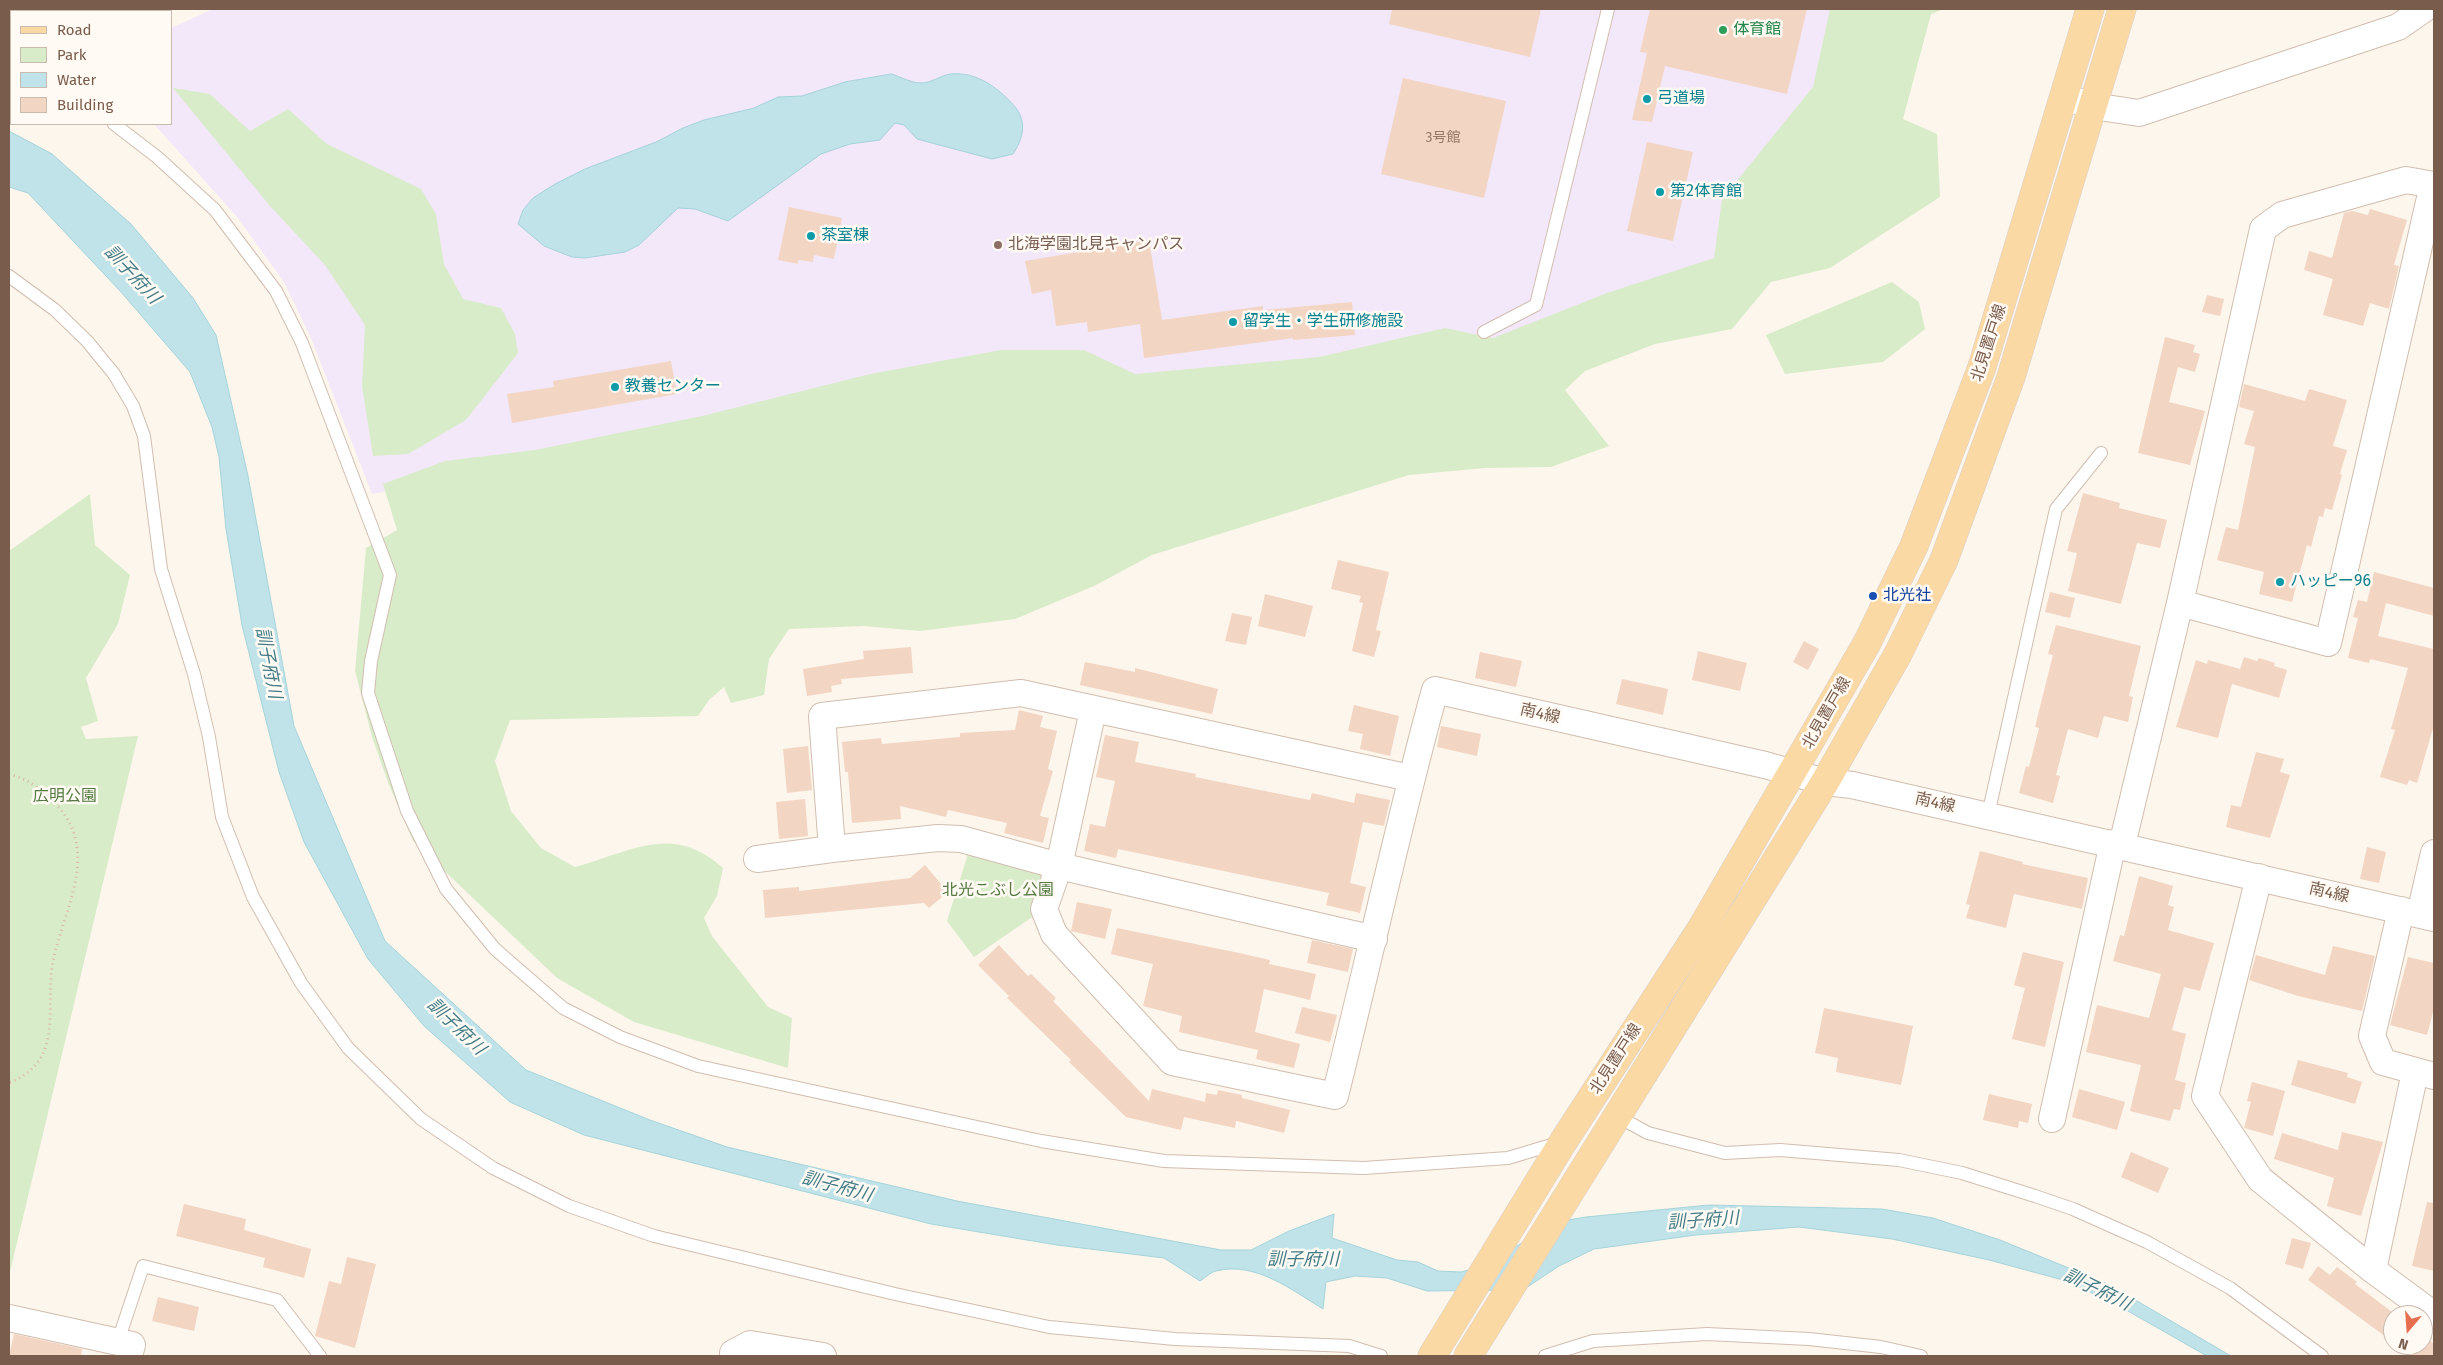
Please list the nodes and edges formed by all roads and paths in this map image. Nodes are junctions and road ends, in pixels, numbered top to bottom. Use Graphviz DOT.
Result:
graph roads {
  1 [pos="1608,9"];
  2 [pos="2090,9"];
  3 [pos="2122,9"];
  4 [pos="2424,9"];
  5 [pos="2064,96"];
  6 [pos="2093,106"];
  7 [pos="115,125"];
  8 [pos="2434,185"];
  9 [pos="9,276"];
  10 [pos="1484,332"];
  11 [pos="2101,453"];
  12 [pos="2180,603"];
  13 [pos="1094,710"];
  14 [pos="1793,773"];
  15 [pos="9,774"];
  16 [pos="1410,778"];
  17 [pos="1825,782"];
  18 [pos="1988,815"];
  19 [pos="2117,844"];
  20 [pos="832,849"];
  21 [pos="2434,853"];
  22 [pos="757,859"];
  23 [pos="1059,866"];
  24 [pos="2259,877"];
  25 [pos="2419,914"];
  26 [pos="1374,939"];
  27 [pos="2425,1074"];
  28 [pos="9,1083"];
  29 [pos="1617,1116"];
  30 [pos="2052,1119"];
  31 [pos="1558,1150"];
  32 [pos="2373,1270"];
  33 [pos="2434,1315"];
  34 [pos="9,1318"];
  35 [pos="124,1349"];
  36 [pos="1471,1352"];
  37 [pos="733,1353"];
  38 [pos="1433,1354"];
  39 [pos="320,1356"];
  40 [pos="823,1356"];
  41 [pos="1381,1356"];
  42 [pos="1545,1356"];
  43 [pos="1921,1356"];
  44 [pos="2322,1356"];
  1 -- 10 [label="lane"];
  2 -- 5 [label="main road, 北見置戸線"];
  3 -- 6 [label="main road, 北見置戸線"];
  4 -- 6 [label="street"];
  5 -- 6 [label="street"];
  5 -- 14 [label="main road, 北見置戸線"];
  6 -- 17 [label="main road, 北見置戸線"];
  7 -- 31 [label="lane"];
  8 -- 12 [label="street"];
  8 -- 12 [label="street"];
  9 -- 41 [label="lane"];
  11 -- 18 [label="lane"];
  12 -- 19 [label="street"];
  13 -- 16 [label="street"];
  13 -- 20 [label="street"];
  13 -- 23 [label="street"];
  14 -- 16 [label="street, 南4線"];
  14 -- 17 [label="street, 南4線"];
  14 -- 31 [label="main road, 北見置戸線"];
  15 -- 28 [label="path"];
  16 -- 26 [label="street"];
  17 -- 18 [label="street, 南4線"];
  17 -- 29 [label="main road, 北見置戸線"];
  18 -- 19 [label="street, 南4線"];
  19 -- 24 [label="street, 南4線"];
  19 -- 30 [label="street"];
  20 -- 22 [label="street"];
  20 -- 23 [label="street"];
  21 -- 25 [label="street"];
  23 -- 26 [label="street"];
  23 -- 26 [label="street"];
  24 -- 25 [label="street, 南4線"];
  24 -- 32 [label="street"];
  25 -- 27 [label="street"];
  27 -- 32 [label="street"];
  29 -- 36 [label="main road, 北見置戸線"];
  29 -- 44 [label="lane"];
  31 -- 38 [label="main road, 北見置戸線"];
  32 -- 33 [label="street"];
  34 -- 35 [label="street"];
  35 -- 39 [label="lane"];
  37 -- 40 [label="street"];
  42 -- 43 [label="lane"];
}
